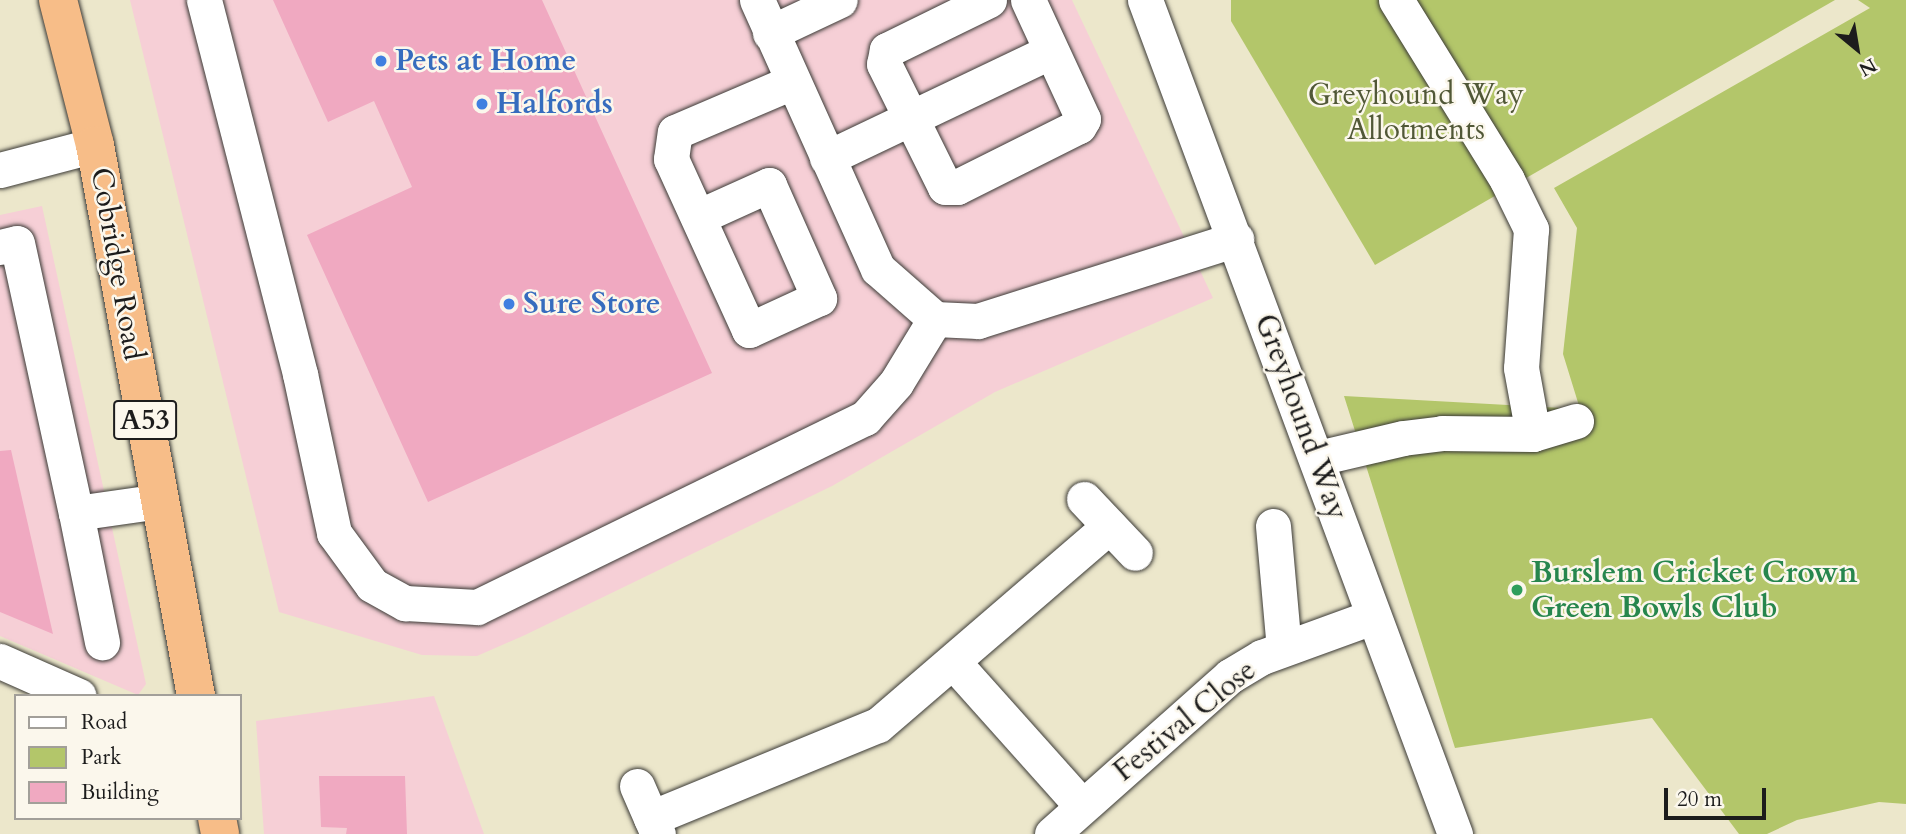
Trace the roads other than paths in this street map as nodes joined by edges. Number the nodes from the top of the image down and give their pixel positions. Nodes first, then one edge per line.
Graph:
1 (58, 0) edge
2 (204, 0) edge
3 (757, 0) edge
4 (840, 0) edge
5 (989, 0) edge
6 (1028, 0) edge
7 (1145, 0) edge
8 (1395, 0) edge
9 (770, 33) junction
10 (1051, 51) junction
11 (792, 82) junction
12 (910, 119) junction
13 (95, 145) junction
14 (827, 158) junction
15 (0, 170) edge
16 (698, 217) dead end
17 (1236, 239) junction
18 (9, 245) edge
19 (935, 319) junction
20 (1576, 421) dead end
21 (1532, 434) junction
22 (1318, 458) junction
23 (1084, 499) dead end
24 (160, 501) junction
25 (76, 513) junction
26 (1109, 526) junction
27 (1273, 526) dead end
28 (1135, 553) dead end
29 (1372, 617) junction
30 (102, 642) dead end
31 (1284, 649) junction
32 (0, 661) edge
33 (954, 663) junction
34 (74, 694) edge
35 (196, 694) edge
36 (637, 786) dead end
37 (1082, 806) junction
38 (654, 826) edge
39 (1052, 834) edge
40 (1455, 834) edge

1 - 13 highway, Cobridge Road / A53
2 - 19 street
3 - 9 street
4 - 9 street
5 - 12 street
6 - 10 street
7 - 17 street, Greyhound Way
8 - 21 street
9 - 11 street
10 - 12 street
10 - 12 street
11 - 14 street
11 - 16 street
12 - 14 street
13 - 15 street
13 - 24 highway, Cobridge Road / A53
14 - 19 street
17 - 19 street
17 - 22 street, Greyhound Way
18 - 25 street
20 - 21 street
21 - 22 street
22 - 29 street, Greyhound Way
23 - 26 street
24 - 25 street
24 - 35 highway, Cobridge Road / A53
25 - 30 street
26 - 28 street
26 - 33 street
27 - 31 street
29 - 31 street, Festival Close
29 - 40 street, Greyhound Way
31 - 37 street, Festival Close
32 - 34 street
33 - 37 street
33 - 38 street
36 - 38 street
37 - 39 street, Festival Close

